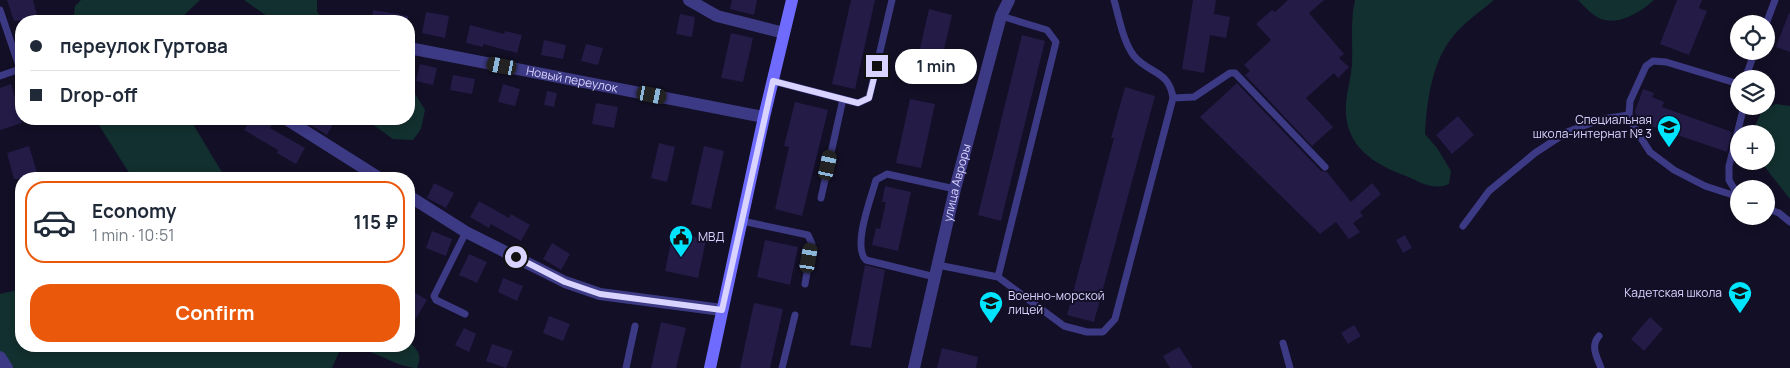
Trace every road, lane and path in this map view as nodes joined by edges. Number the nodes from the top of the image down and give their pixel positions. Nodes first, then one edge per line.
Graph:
1 (689, 0) edge
2 (792, 0) edge
3 (892, 0) edge
4 (1009, 0) edge
5 (1114, 0) edge
6 (1775, 0) edge
7 (0, 10) edge
8 (1769, 15) edge
9 (1001, 16) junction
10 (784, 33) junction
11 (415, 49) edge
12 (15, 54) edge
13 (15, 71) edge
14 (0, 76) edge
15 (773, 81) junction
16 (1730, 81) edge
17 (1173, 98) junction
18 (842, 99) junction
19 (1629, 115) junction
20 (1742, 115) edge
21 (764, 117) junction
22 (296, 125) edge
23 (1325, 167) dead end
24 (370, 172) edge
25 (1730, 182) edge
26 (955, 189) junction
27 (1730, 194) edge
28 (821, 198) dead end
29 (415, 200) edge
30 (1775, 211) edge
31 (742, 221) junction
32 (1790, 222) edge
33 (1463, 226) dead end
34 (466, 232) junction
35 (936, 271) junction
36 (998, 277) junction
37 (805, 284) dead end
38 (722, 310) junction
39 (465, 314) dead end
40 (794, 315) dead end
41 (635, 326) dead end
42 (1599, 336) dead end
43 (1283, 343) dead end
44 (0, 357) edge
45 (7, 368) edge
46 (626, 368) edge
47 (710, 368) edge
48 (782, 368) edge
49 (914, 368) edge
50 (1290, 368) edge
51 (1602, 368) edge

1 - 10 street
2 - 10 main road
3 - 18 lane
4 - 9 street, улица Авроры
5 - 17 lane
6 - 8 lane
7 - 12 lane
9 - 26 street, улица Авроры
9 - 36 lane
10 - 15 main road
11 - 21 street, Новый переулок
13 - 14 lane
15 - 18 lane
15 - 21 main road
16 - 19 lane
17 - 23 lane
17 - 36 lane
18 - 28 lane
19 - 27 lane
19 - 33 lane
20 - 25 lane
21 - 31 main road
22 - 24 street
26 - 35 street, улица Авроры
26 - 35 lane
29 - 34 street
30 - 32 lane
31 - 37 lane
31 - 38 main road
34 - 38 street
34 - 39 lane
35 - 36 lane
35 - 49 street, улица Авроры
38 - 47 main road
40 - 48 lane
41 - 46 lane
42 - 51 lane
43 - 50 lane
44 - 45 street

